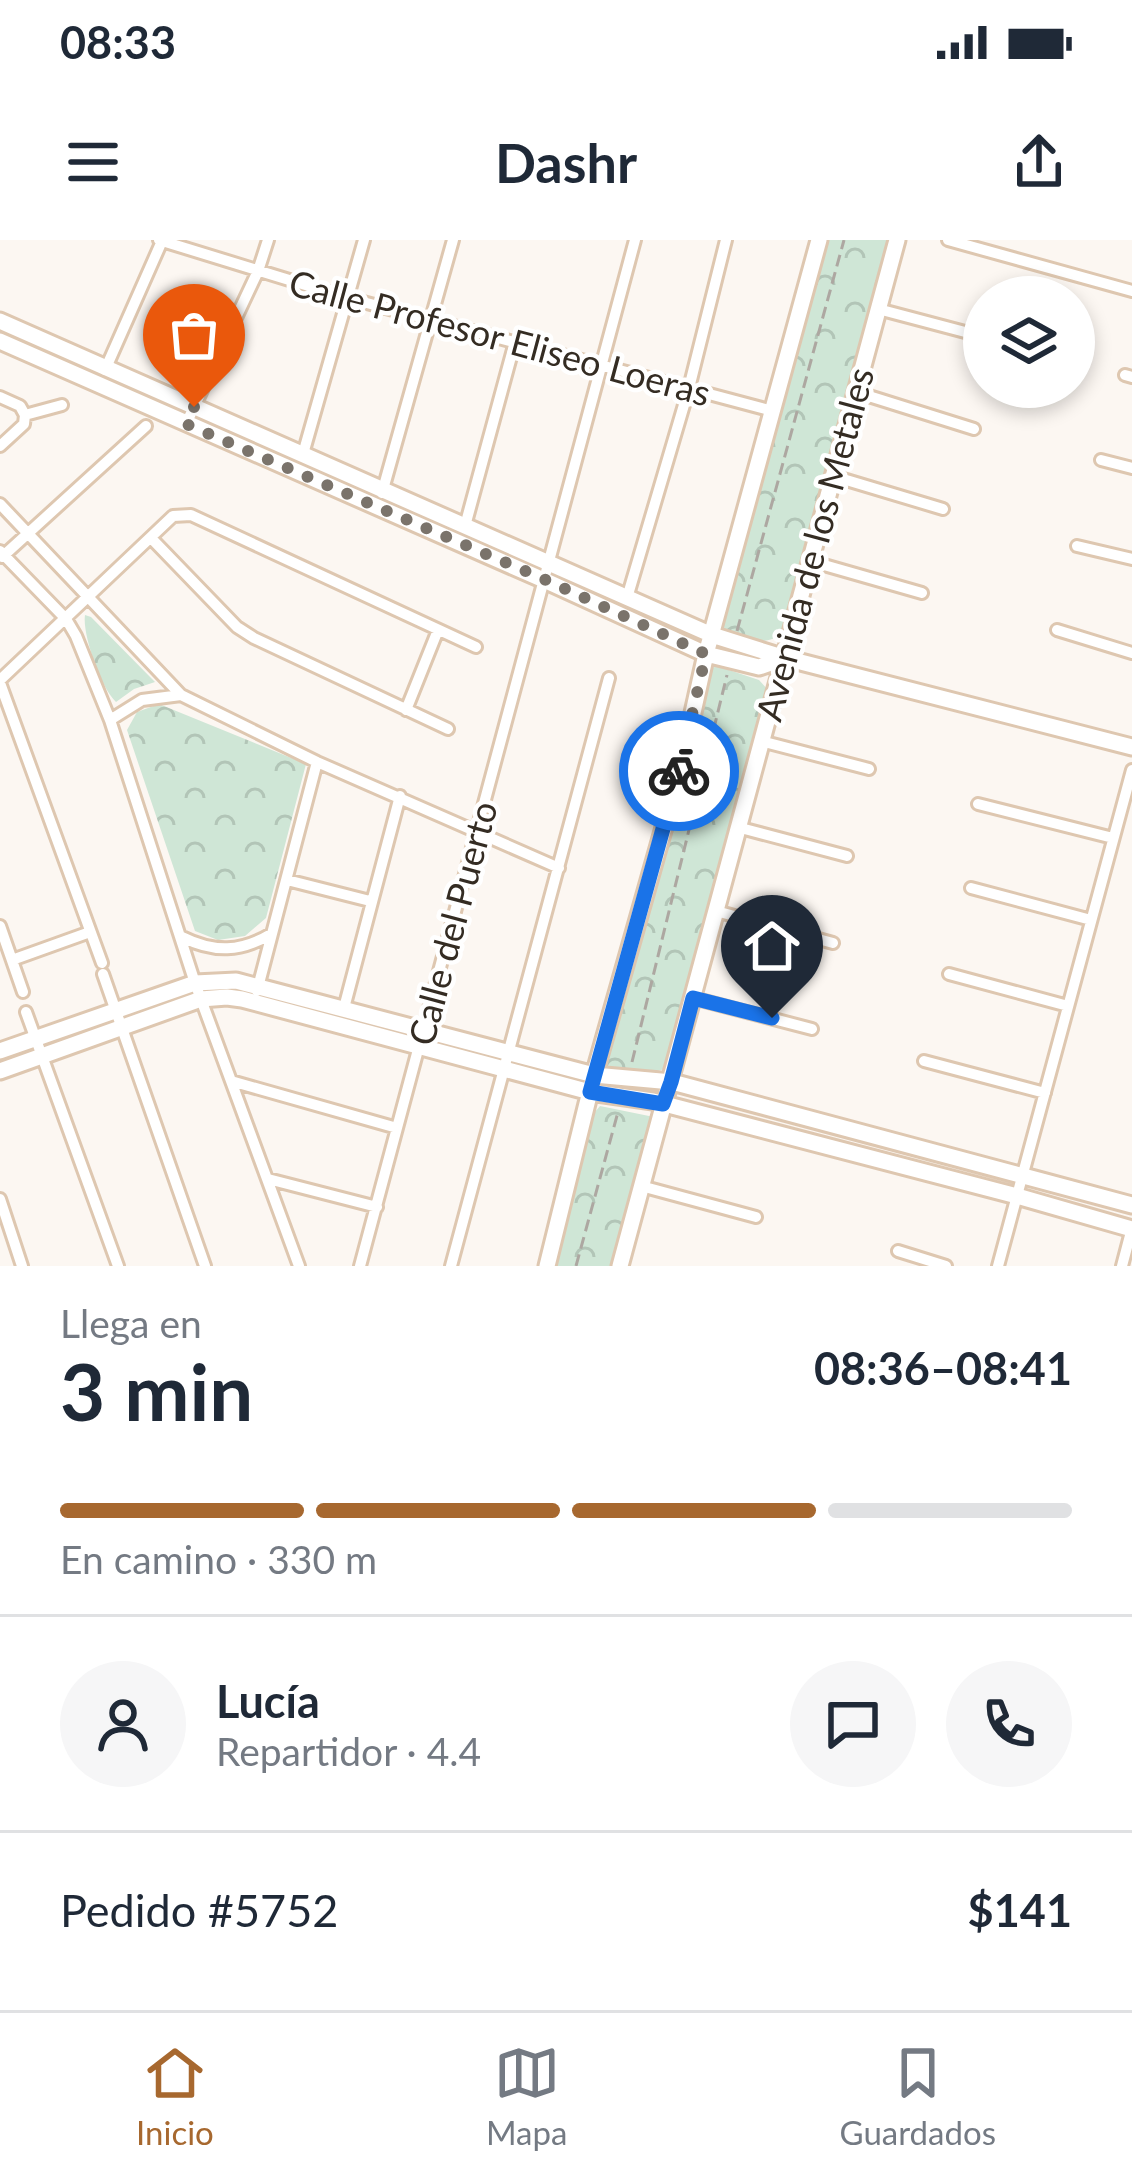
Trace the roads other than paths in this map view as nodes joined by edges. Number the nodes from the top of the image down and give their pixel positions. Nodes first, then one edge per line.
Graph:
1 (268, 240) edge
2 (364, 240) edge
3 (453, 240) edge
4 (635, 240) edge
5 (726, 240) edge
6 (819, 240) edge
7 (897, 240) edge
8 (948, 240) edge
9 (160, 241) edge
10 (258, 272) junction
11 (1132, 291) edge
12 (348, 298) junction
13 (878, 309) junction
14 (430, 320) junction
15 (0, 321) edge
16 (963, 331) edge
17 (0, 341) edge
18 (515, 343) junction
19 (603, 365) junction
20 (106, 368) junction
21 (98, 384) junction
22 (688, 388) junction
23 (856, 392) junction
24 (0, 398) edge
25 (62, 405) dead end
26 (194, 407) junction
27 (773, 411) junction
28 (25, 415) junction
29 (186, 424) junction
30 (146, 426) dead end
31 (974, 429) dead end
32 (0, 446) edge
33 (303, 454) junction
34 (1101, 460) dead end
35 (1132, 468) edge
36 (832, 476) junction
37 (380, 498) junction
38 (0, 504) edge
39 (943, 509) dead end
40 (465, 526) junction
41 (28, 534) junction
42 (151, 538) junction
43 (1077, 546) dead end
44 (2, 555) edge
45 (1132, 560) edge
46 (811, 561) junction
47 (548, 572) junction
48 (922, 593) dead end
49 (89, 597) junction
50 (627, 598) junction
51 (66, 619) junction
52 (438, 630) junction
53 (1057, 631) dead end
54 (712, 635) junction
55 (476, 647) dead end
56 (1132, 653) edge
57 (706, 654) junction
58 (785, 658) junction
59 (609, 678) dead end
60 (0, 682) edge
61 (181, 695) junction
62 (406, 710) junction
63 (110, 720) junction
64 (448, 729) dead end
65 (760, 741) junction
66 (1132, 747) edge
67 (317, 762) junction
68 (869, 770) dead end
69 (1132, 770) edge
70 (400, 796) junction
71 (978, 804) dead end
72 (737, 827) junction
73 (476, 831) junction
74 (1113, 838) junction
75 (848, 856) dead end
76 (560, 868) junction
77 (287, 880) junction
78 (971, 888) dead end
79 (370, 902) junction
80 (716, 910) junction
81 (1091, 920) junction
82 (0, 926) edge
83 (90, 932) junction
84 (271, 934) junction
85 (182, 938) junction
86 (833, 943) dead end
87 (12, 960) junction
88 (949, 974) dead end
89 (198, 991) junction
90 (23, 992) dead end
91 (256, 993) junction
92 (693, 998) junction
93 (1068, 1006) junction
94 (344, 1008) junction
95 (26, 1012) dead end
96 (119, 1018) junction
97 (812, 1029) dead end
98 (422, 1038) junction
99 (39, 1048) junction
100 (0, 1051) edge
101 (506, 1061) junction
102 (924, 1061) dead end
103 (0, 1071) edge
104 (231, 1081) junction
105 (671, 1082) junction
106 (592, 1084) junction
107 (1045, 1093) junction
108 (663, 1104) junction
109 (397, 1128) junction
110 (848, 1129) junction
111 (841, 1151) junction
112 (1022, 1174) junction
113 (268, 1179) junction
114 (640, 1186) junction
115 (1017, 1196) junction
116 (0, 1199) edge
117 (1132, 1205) edge
118 (377, 1207) junction
119 (756, 1216) dead end
120 (1132, 1229) edge
121 (898, 1251) dead end
122 (22, 1266) edge
123 (118, 1266) edge
124 (206, 1266) edge
125 (299, 1266) edge
126 (360, 1266) edge
127 (451, 1266) edge
128 (547, 1266) edge
129 (620, 1266) edge
130 (946, 1266) edge
131 (998, 1266) edge
132 (1122, 1266) edge

1 - 10 street
2 - 12 street
3 - 14 street
4 - 19 street, Calle del Puerto
5 - 22 street
6 - 27 street
7 - 13 street, Avenida de los Metales
8 - 11 street
9 - 10 street, Calle Profesor Eliseo Loeras
9 - 20 street
10 - 12 street, Calle Profesor Eliseo Loeras
10 - 26 street
12 - 14 street, Calle Profesor Eliseo Loeras
12 - 33 street
13 - 16 street
13 - 23 street, Avenida de los Metales
14 - 18 street, Calle Profesor Eliseo Loeras
14 - 37 street
15 - 20 street
17 - 21 street
18 - 19 street, Calle Profesor Eliseo Loeras
18 - 40 street
19 - 22 street, Calle Profesor Eliseo Loeras
19 - 47 street, Calle del Puerto
20 - 21 street
20 - 26 street
21 - 29 street
22 - 27 street, Calle Profesor Eliseo Loeras
22 - 50 street
23 - 31 street
23 - 36 street, Avenida de los Metales
24 - 28 street
25 - 28 street
26 - 29 street
26 - 33 street
27 - 54 street
28 - 32 street
29 - 37 street
30 - 41 street
33 - 37 street
34 - 35 street
36 - 39 street
36 - 46 street, Avenida de los Metales
37 - 40 street
37 - 47 street
38 - 41 street
40 - 47 street
41 - 44 street
41 - 49 street
42 - 49 street
42 - 52 street
42 - 62 street
43 - 45 street
44 - 51 street
46 - 48 street
46 - 58 street, Avenida de los Metales
47 - 50 street
47 - 57 street
47 - 73 street, Calle del Puerto
49 - 51 street
49 - 61 street
50 - 54 street
51 - 60 street
51 - 63 street
52 - 55 street
52 - 62 street
53 - 56 street
54 - 57 street
54 - 58 street
57 - 58 street
57 - 106 street
58 - 65 street, Avenida de los Metales
58 - 66 street
59 - 76 street
60 - 83 street
61 - 63 street
61 - 67 street
62 - 64 street
63 - 85 street
65 - 68 street
65 - 72 street, Avenida de los Metales
67 - 70 street
67 - 77 street
69 - 74 street
70 - 73 street
70 - 79 street
71 - 74 street
72 - 75 street
72 - 80 street, Avenida de los Metales
73 - 76 street
73 - 98 street, Calle del Puerto
74 - 81 street
76 - 101 street
77 - 79 street
77 - 84 street
78 - 81 street
79 - 94 street
80 - 86 street
80 - 92 street, Avenida de los Metales
81 - 93 street
82 - 87 street
83 - 87 street
83 - 96 street
84 - 85 street
84 - 91 street
85 - 89 street
87 - 90 street
88 - 93 street
89 - 91 street
89 - 96 street
89 - 104 street
91 - 94 street
91 - 98 street
92 - 97 street
92 - 105 street, Avenida de los Metales
93 - 107 street
94 - 98 street
95 - 99 street
96 - 99 street
96 - 124 street
98 - 101 street
98 - 109 street, Calle del Puerto
99 - 100 street
99 - 103 street
99 - 123 street
101 - 106 street
101 - 127 street
102 - 107 street
104 - 109 street
104 - 113 street
105 - 106 street
105 - 108 street, Avenida de los Metales
105 - 110 street
106 - 108 street
106 - 128 street
107 - 112 street
108 - 111 street
108 - 114 street, Avenida de los Metales
109 - 118 street, Calle del Puerto
110 - 111 street
110 - 112 street
111 - 115 street
112 - 115 street
112 - 117 street
113 - 118 street
113 - 125 street
114 - 119 street
114 - 129 street, Avenida de los Metales
115 - 120 street
115 - 131 street
116 - 122 street
118 - 126 street, Calle del Puerto
120 - 132 street
121 - 130 street

